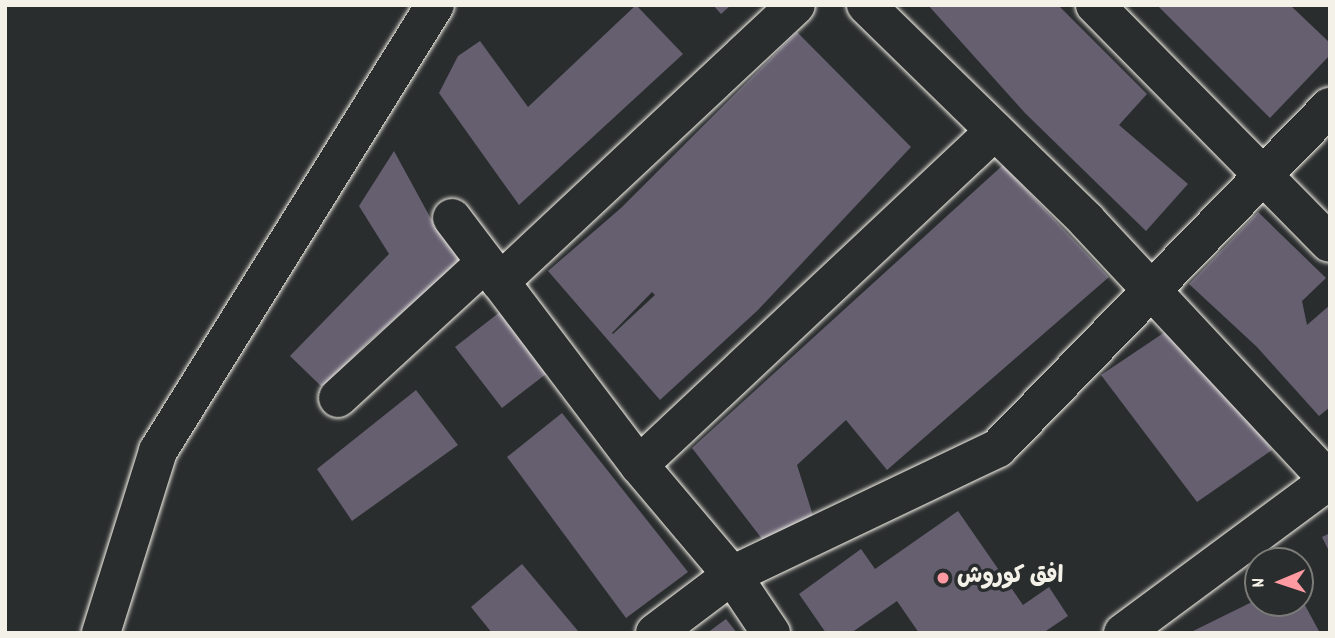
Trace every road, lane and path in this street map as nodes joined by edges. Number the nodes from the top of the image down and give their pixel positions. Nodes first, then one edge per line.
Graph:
1 (435, 5) edge
2 (796, 5) edge
3 (866, 5) edge
4 (1095, 5) edge
5 (1330, 107) edge
6 (995, 131) junction
7 (1268, 176) junction
8 (452, 218) dead end
9 (1330, 243) edge
10 (493, 272) junction
11 (1150, 289) junction
12 (338, 398) dead end
13 (639, 465) junction
14 (1329, 480) edge
15 (732, 575) junction
16 (101, 633) edge
17 (655, 633) edge
18 (771, 633) edge
19 (1124, 633) edge

1 - 16 street
2 - 10 street
3 - 6 street
4 - 7 street
5 - 7 street
6 - 11 street
6 - 13 street
7 - 9 street
7 - 11 street
8 - 10 street
10 - 12 street
10 - 13 street
11 - 14 street
11 - 15 street
13 - 15 street
14 - 19 street
15 - 17 street
15 - 18 street

